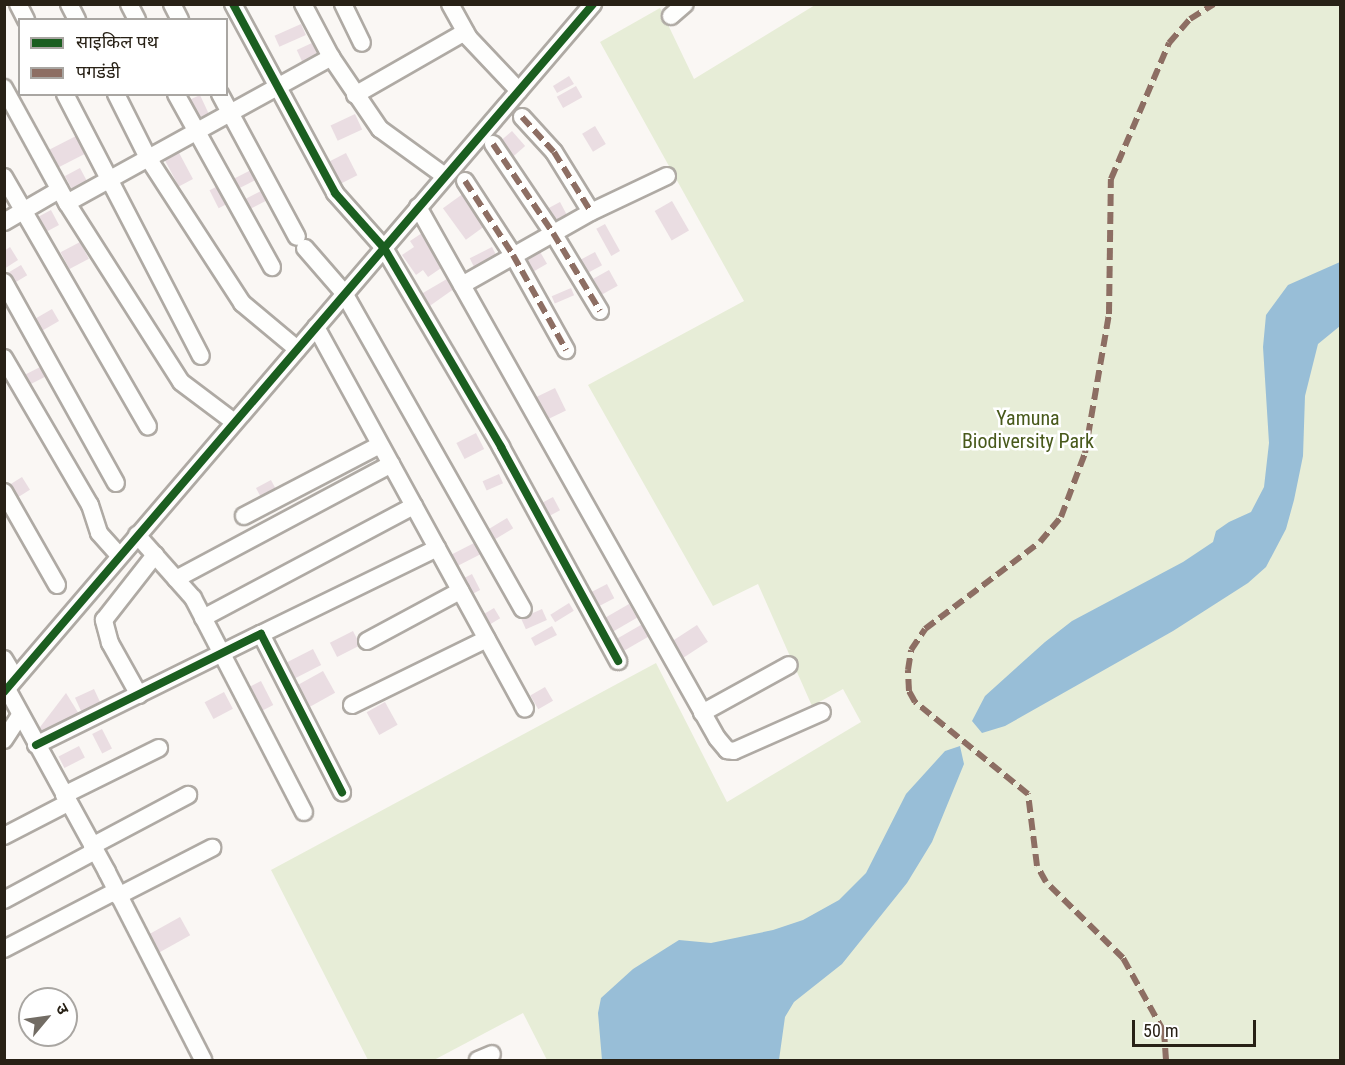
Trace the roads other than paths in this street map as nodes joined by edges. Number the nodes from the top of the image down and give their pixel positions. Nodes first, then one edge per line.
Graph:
1 (18, 4) edge
2 (69, 4) edge
3 (129, 4) edge
4 (172, 4) edge
5 (233, 4) edge
6 (303, 4) edge
7 (343, 4) edge
8 (450, 4) edge
9 (593, 4) edge
10 (685, 4) edge
11 (671, 16) dead end
12 (25, 18) edge
13 (76, 18) edge
14 (136, 18) edge
15 (179, 18) edge
16 (469, 38) junction
17 (362, 43) dead end
18 (331, 57) junction
19 (277, 86) junction
20 (4, 88) edge
21 (519, 91) junction
22 (355, 95) junction
23 (66, 96) edge
24 (117, 96) edge
25 (177, 96) edge
26 (221, 96) edge
27 (230, 112) junction
28 (522, 117) dead end
29 (195, 131) junction
30 (493, 144) dead end
31 (148, 158) junction
32 (445, 176) junction
33 (667, 176) dead end
34 (4, 177) edge
35 (109, 180) junction
36 (465, 181) dead end
37 (63, 197) junction
38 (418, 207) junction
39 (24, 210) junction
40 (591, 212) junction
41 (4, 222) edge
42 (553, 233) junction
43 (384, 248) junction
44 (513, 255) junction
45 (272, 267) dead end
46 (4, 282) edge
47 (462, 285) junction
48 (344, 293) junction
49 (600, 311) dead end
50 (316, 327) junction
51 (297, 349) junction
52 (566, 350) dead end
53 (201, 356) dead end
54 (4, 358) edge
55 (234, 422) junction
56 (148, 426) dead end
57 (380, 445) junction
58 (391, 464) junction
59 (116, 483) dead end
60 (4, 492) edge
61 (414, 506) junction
62 (244, 516) dead end
63 (137, 534) junction
64 (437, 548) junction
65 (119, 555) junction
66 (155, 555) junction
67 (176, 579) junction
68 (57, 585) dead end
69 (460, 591) junction
70 (523, 609) dead end
71 (203, 618) junction
72 (261, 634) junction
73 (487, 639) junction
74 (366, 641) dead end
75 (224, 653) junction
76 (4, 658) edge
77 (618, 661) dead end
78 (789, 665) dead end
79 (9, 686) edge
80 (139, 694) junction
81 (352, 705) dead end
82 (525, 709) dead end
83 (702, 712) junction
84 (822, 712) dead end
85 (20, 715) junction
86 (4, 740) edge
87 (36, 745) junction
88 (159, 748) dead end
89 (342, 792) dead end
90 (188, 795) dead end
91 (66, 799) junction
92 (304, 812) dead end
93 (4, 836) edge
94 (94, 848) junction
95 (212, 848) dead end
96 (117, 893) junction
97 (4, 900) edge
98 (4, 949) edge
99 (203, 1060) edge

1 - 12 street
2 - 13 street
3 - 14 street
4 - 15 street
5 - 19 street
6 - 18 street
7 - 17 street
8 - 16 street
9 - 21 street
10 - 11 street
16 - 21 street
16 - 22 street
18 - 19 street
18 - 22 street
19 - 27 street
19 - 43 street
20 - 37 street
21 - 32 street
22 - 32 street
23 - 35 street
24 - 31 street
25 - 29 street
26 - 27 street
27 - 29 street
27 - 48 street
28 - 40 street
29 - 31 street
29 - 45 street
30 - 42 street
31 - 35 street
31 - 51 street
32 - 38 street
33 - 40 street
34 - 39 street
35 - 37 street
35 - 53 street
36 - 44 street
37 - 39 street
37 - 55 street
38 - 43 street
38 - 47 street
39 - 41 street
39 - 56 street
40 - 42 street
42 - 44 street
42 - 49 street
43 - 48 street
43 - 77 street
44 - 47 street
44 - 52 street
46 - 59 street
47 - 83 street
48 - 50 street
48 - 70 street
50 - 51 street
50 - 57 street
51 - 55 street
54 - 65 street
55 - 63 street
57 - 58 street
57 - 62 street
58 - 61 street
58 - 67 street
60 - 68 street
61 - 64 street
61 - 71 street
63 - 65 street
63 - 66 street
64 - 69 street
64 - 72 street
65 - 79 street
66 - 67 street
66 - 80 street
67 - 71 street
69 - 73 street
69 - 74 street
71 - 75 street
72 - 75 street
72 - 89 street
73 - 81 street
73 - 82 street
75 - 80 street
75 - 92 street
76 - 79 street
78 - 83 street
79 - 85 street
80 - 87 street
83 - 84 street
85 - 86 street
85 - 87 street
87 - 91 street
88 - 91 street
90 - 94 street
91 - 93 street
91 - 94 street
94 - 96 street
94 - 97 street
95 - 96 street
96 - 98 street
96 - 99 street

